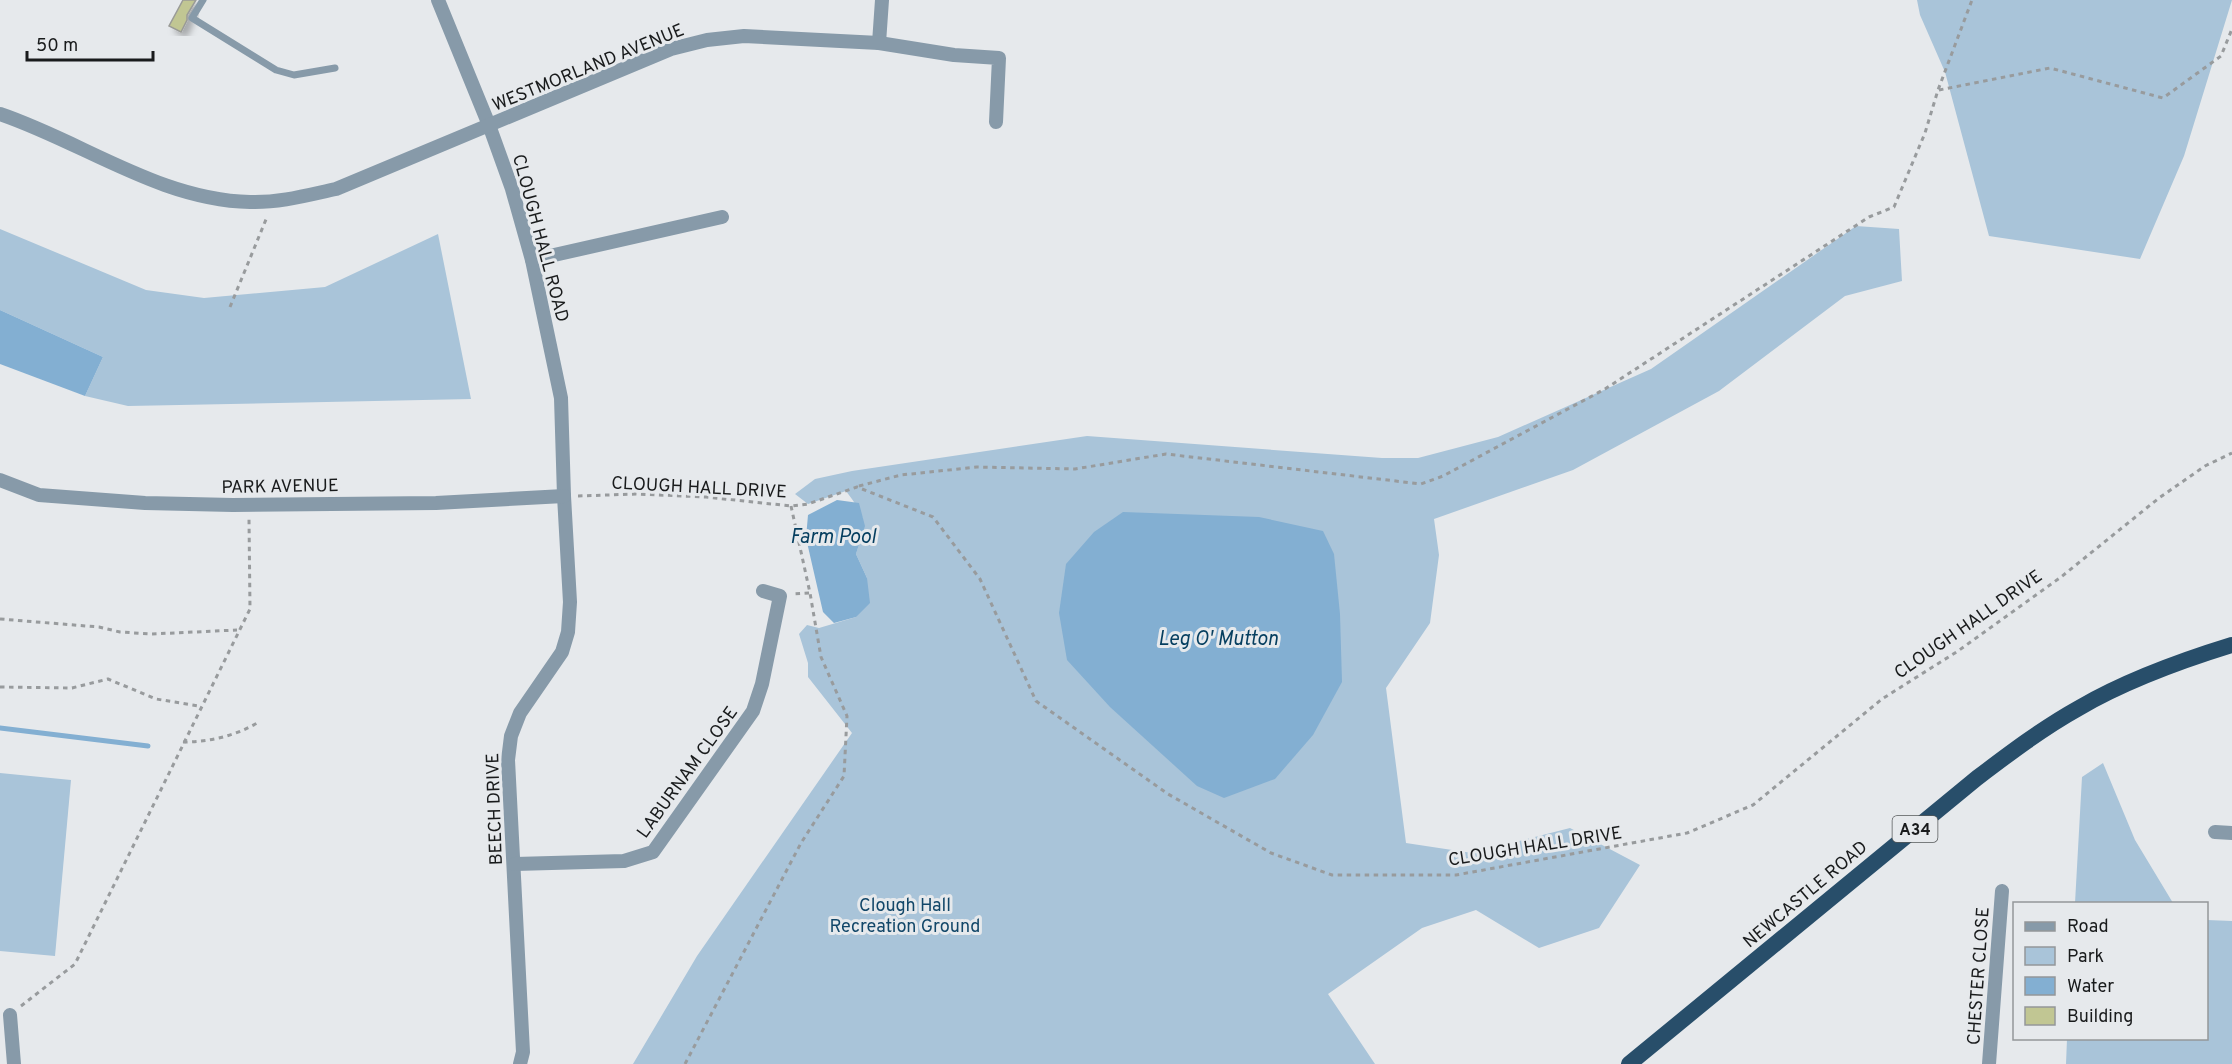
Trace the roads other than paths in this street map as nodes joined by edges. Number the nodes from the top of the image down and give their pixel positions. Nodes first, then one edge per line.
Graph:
1 (203, 0) edge
2 (438, 0) edge
3 (882, 0) edge
4 (879, 43) junction
5 (335, 68) dead end
6 (0, 114) edge
7 (996, 122) dead end
8 (489, 125) junction
9 (722, 217) dead end
10 (532, 260) junction
11 (0, 480) edge
12 (564, 496) junction
13 (763, 591) dead end
14 (2232, 645) edge
15 (2215, 832) dead end
16 (2232, 833) edge
17 (515, 864) junction
18 (2002, 891) dead end
19 (10, 1015) road end
20 (14, 1064) edge
21 (520, 1064) edge
22 (1629, 1064) edge
23 (1989, 1064) edge

1 - 5 lane
2 - 8 street, CLOUGH HALL ROAD
3 - 4 street
4 - 7 street, WESTMORLAND AVENUE
4 - 8 street, WESTMORLAND AVENUE
6 - 8 street, WESTMORLAND AVENUE
8 - 10 street, CLOUGH HALL ROAD
9 - 10 street
10 - 12 street, CLOUGH HALL ROAD
11 - 12 street, PARK AVENUE
12 - 17 street, BEECH DRIVE
13 - 17 street, LABURNAM CLOSE
14 - 22 highway, NEWCASTLE ROAD / A34
15 - 16 street
17 - 21 street, BEECH DRIVE
18 - 23 street, CHESTER CLOSE
19 - 20 street

